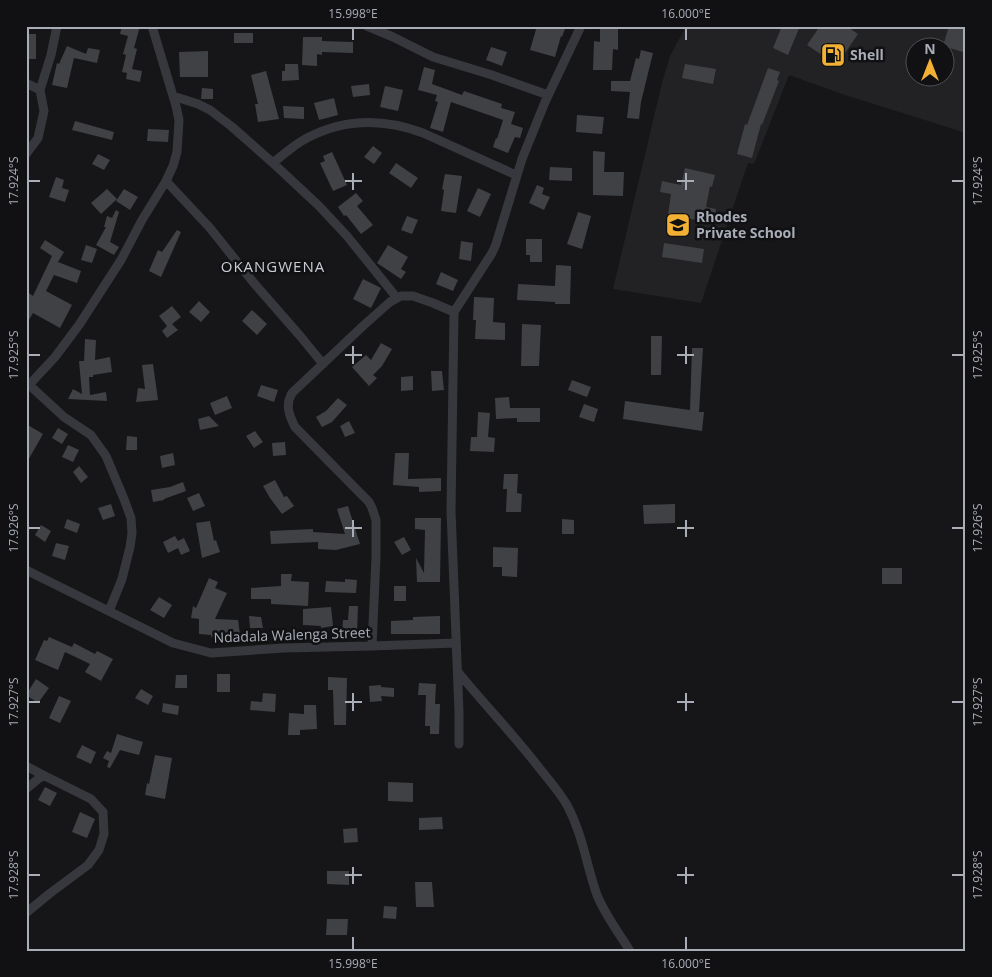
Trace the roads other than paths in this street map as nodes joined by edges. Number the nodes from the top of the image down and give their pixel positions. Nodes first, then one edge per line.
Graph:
1 (57, 26) edge
2 (152, 26) edge
3 (367, 26) edge
4 (581, 26) edge
5 (26, 84) edge
6 (40, 90) junction
7 (548, 95) junction
8 (173, 96) junction
9 (26, 154) edge
10 (273, 162) junction
11 (516, 175) junction
12 (166, 181) junction
13 (397, 298) junction
14 (454, 312) junction
15 (323, 364) junction
16 (28, 383) edge
17 (26, 570) edge
18 (109, 611) junction
19 (456, 643) junction
20 (372, 646) junction
21 (458, 672) junction
22 (459, 744) dead end
23 (26, 766) edge
24 (43, 775) junction
25 (26, 789) edge
26 (26, 913) edge
27 (630, 951) edge

1 - 6 street
2 - 8 street
3 - 7 street
4 - 7 street
5 - 6 street
6 - 9 street
7 - 11 street
8 - 10 street
8 - 12 street
10 - 11 street
10 - 13 street
11 - 14 street
12 - 15 street
12 - 16 street
13 - 14 street
13 - 15 street
14 - 19 street
15 - 20 street
16 - 18 street
17 - 18 street, Ndadala Walenga Street
18 - 20 street, Ndadala Walenga Street
19 - 20 street, Ndadala Walenga Street
19 - 21 street
21 - 22 street
21 - 27 street
23 - 24 street
24 - 25 street
24 - 26 street

